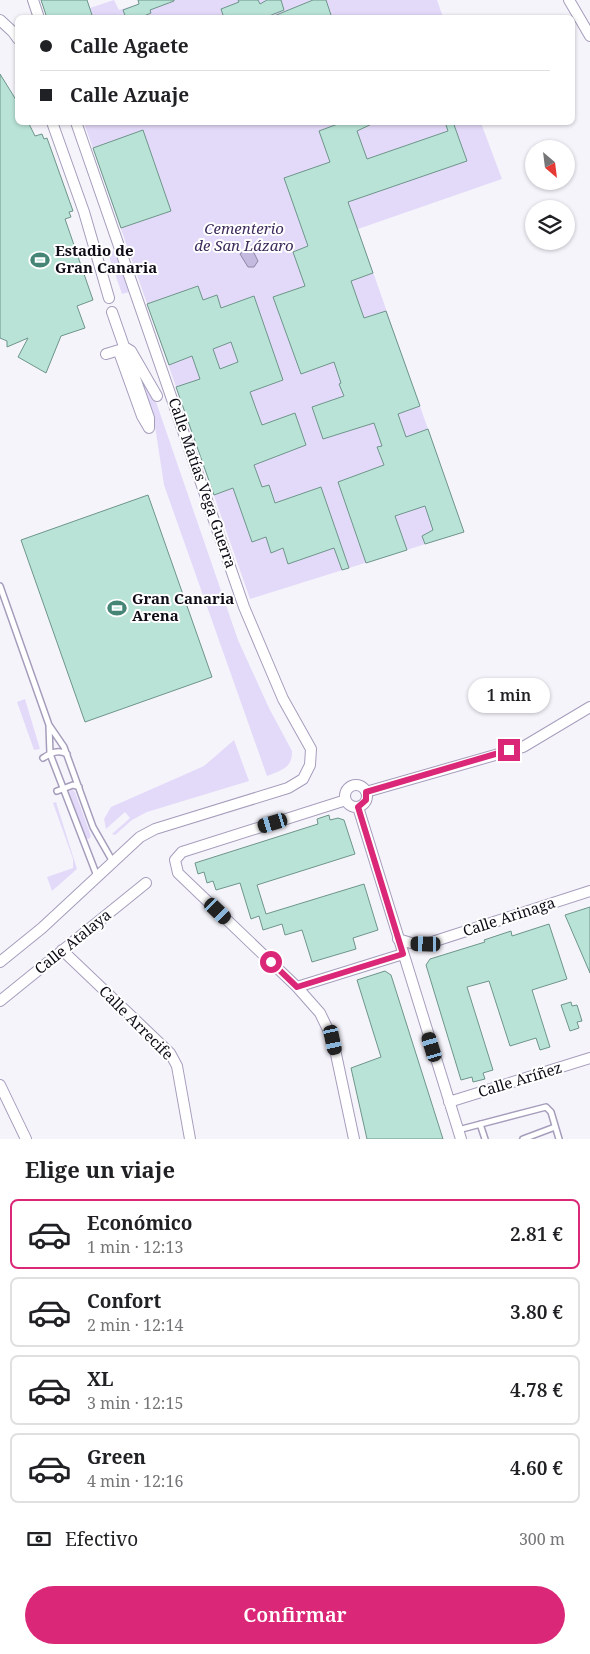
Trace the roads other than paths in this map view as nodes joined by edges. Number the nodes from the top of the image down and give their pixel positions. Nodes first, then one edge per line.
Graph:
1 (33, 0) edge
2 (569, 0) edge
3 (38, 15) edge
4 (0, 20) edge
5 (15, 35) edge
6 (590, 36) edge
7 (53, 125) edge
8 (77, 125) edge
9 (109, 298) dead end
10 (112, 312) dead end
11 (122, 350) junction
12 (106, 354) dead end
13 (156, 396) dead end
14 (0, 586) edge
15 (590, 707) edge
16 (49, 725) junction
17 (50, 754) junction
18 (67, 754) junction
19 (43, 758) dead end
20 (79, 787) junction
21 (63, 788) junction
22 (57, 791) dead end
23 (366, 792) junction
24 (346, 800) junction
25 (358, 807) junction
26 (113, 862) junction
27 (97, 876) junction
28 (146, 883) dead end
29 (590, 891) edge
30 (398, 939) junction
31 (62, 950) junction
32 (403, 954) junction
33 (0, 962) edge
34 (297, 987) junction
35 (0, 1001) edge
36 (590, 1058) edge
37 (0, 1085) edge
38 (449, 1102) junction
39 (480, 1124) junction
40 (555, 1127) junction
41 (460, 1135) edge
42 (26, 1139) edge
43 (190, 1139) edge
44 (354, 1139) edge
45 (485, 1139) edge
46 (523, 1139) edge
47 (559, 1139) edge

1 - 3 street
2 - 6 street
4 - 5 street
7 - 9 street
8 - 26 street, Calle Matías Vega Guerra
10 - 11 street
11 - 11 street
11 - 12 street
11 - 13 street
14 - 16 lane
15 - 23 street
16 - 17 lane
16 - 18 lane
17 - 18 lane
17 - 19 lane
17 - 21 lane
18 - 20 lane
20 - 21 lane
20 - 26 lane
21 - 22 lane
21 - 27 lane
23 - 24 street
23 - 25 street
24 - 25 street
24 - 34 street
25 - 30 street
26 - 27 street, Calle Matías Vega Guerra
27 - 33 street, Calle Matías Vega Guerra
28 - 31 street, Calle Atalaya
29 - 30 street, Calle Arinaga
30 - 32 street
31 - 35 street, Calle Atalaya
31 - 43 street, Calle Arrecife
32 - 34 street
32 - 38 street
34 - 44 street
36 - 38 street, Calle Aríñez
37 - 42 street
38 - 41 street
39 - 40 lane
39 - 41 lane
39 - 45 lane
40 - 46 lane
40 - 47 lane

